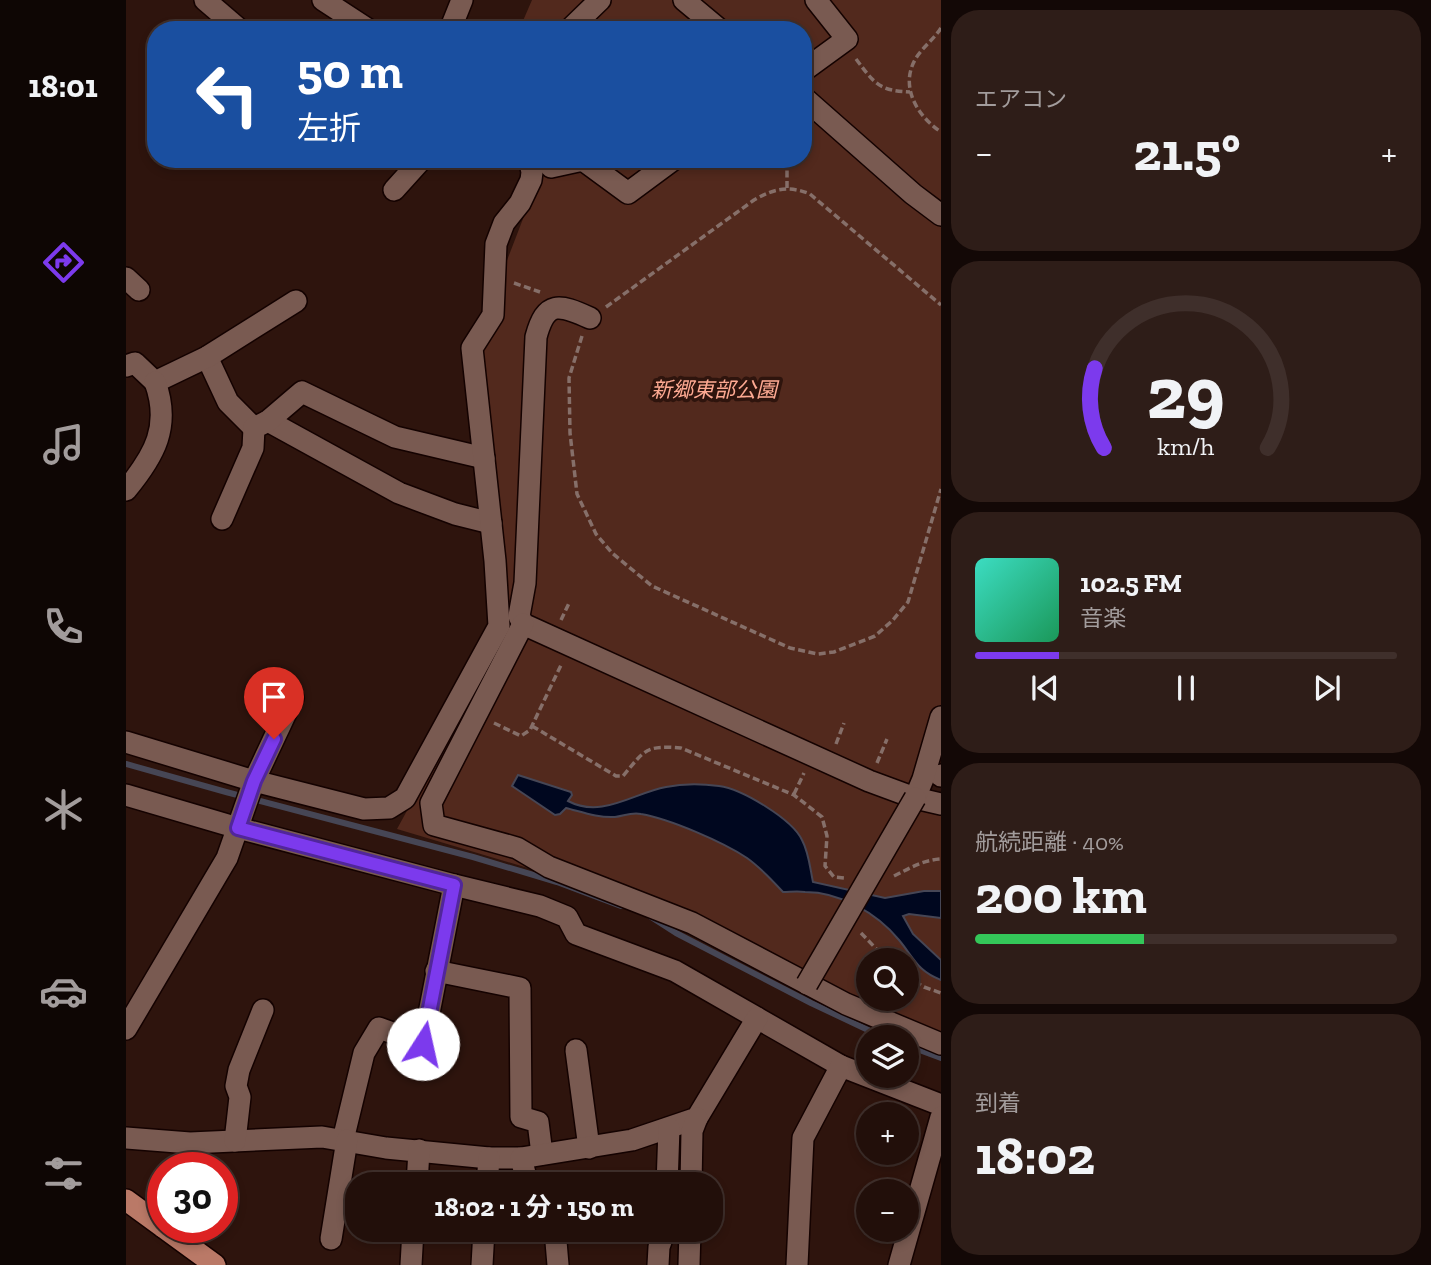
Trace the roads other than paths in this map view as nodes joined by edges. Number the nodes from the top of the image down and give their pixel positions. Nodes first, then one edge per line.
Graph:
1 (205, 0) edge
2 (323, 0) edge
3 (462, 0) edge
4 (600, 0) edge
5 (684, 0) edge
6 (816, 0) edge
7 (230, 21) edge
8 (350, 21) edge
9 (454, 21) edge
10 (578, 21) edge
11 (709, 21) edge
12 (812, 65) edge
13 (812, 105) edge
14 (414, 168) edge
15 (531, 168) edge
16 (594, 168) edge
17 (662, 168) edge
18 (394, 190) dead end
19 (941, 215) edge
20 (296, 301) dead end
21 (590, 318) road end
22 (206, 356) junction
23 (126, 366) edge
24 (155, 382) junction
25 (261, 425) junction
26 (484, 458) junction
27 (126, 490) edge
28 (222, 519) dead end
29 (491, 523) junction
30 (514, 619) junction
31 (293, 698) dead end
32 (941, 717) edge
33 (126, 742) edge
34 (252, 784) junction
35 (126, 795) edge
36 (915, 798) junction
37 (941, 804) edge
38 (240, 825) junction
39 (454, 885) junction
40 (436, 971) junction
41 (807, 984) junction
42 (262, 1010) dead end
43 (757, 1018) junction
44 (126, 1028) edge
45 (941, 1044) edge
46 (576, 1051) dead end
47 (841, 1066) junction
48 (941, 1105) edge
49 (941, 1117) edge
50 (696, 1118) junction
51 (669, 1128) junction
52 (126, 1138) edge
53 (345, 1140) junction
54 (236, 1141) junction
55 (589, 1148) junction
56 (419, 1150) junction
57 (531, 1156) junction
58 (489, 1158) junction
59 (417, 1172) edge
60 (488, 1172) edge
61 (529, 1172) edge
62 (667, 1172) edge
63 (691, 1172) edge
64 (126, 1200) edge
65 (147, 1215) edge
66 (331, 1239) dead end
67 (413, 1242) edge
68 (483, 1242) edge
69 (556, 1242) edge
70 (660, 1242) edge
71 (690, 1242) edge
72 (185, 1243) edge
73 (215, 1265) edge
74 (411, 1265) edge
75 (482, 1265) edge
76 (558, 1265) edge
77 (658, 1265) edge
78 (689, 1265) edge
79 (797, 1265) edge
80 (899, 1265) edge

1 - 7 street
2 - 8 street
3 - 9 street
4 - 10 street
5 - 11 street
6 - 12 street
13 - 19 street
14 - 18 street
15 - 26 street
16 - 17 street
20 - 22 street
21 - 30 street
22 - 24 street
22 - 25 street
23 - 24 street
24 - 27 street
25 - 26 street
25 - 28 street
25 - 29 street
26 - 29 street
29 - 30 street
30 - 34 street
30 - 36 street
30 - 41 street
31 - 34 street
32 - 36 street
33 - 34 street
34 - 38 street
35 - 38 street
36 - 37 street
36 - 41 street, bridge
38 - 39 street
38 - 44 street
39 - 40 street
39 - 43 street
40 - 53 street
40 - 57 street
41 - 45 street
42 - 54 street
43 - 47 street
43 - 50 street
46 - 55 street
47 - 48 street
47 - 79 street
49 - 80 street
50 - 51 street
50 - 63 street
51 - 55 street
51 - 62 street
52 - 54 street
53 - 54 street
53 - 56 street
53 - 66 street
55 - 57 street
56 - 58 street
56 - 59 street
57 - 58 street
57 - 61 street
58 - 60 street
64 - 65 main road
67 - 74 street
68 - 75 street
69 - 76 street
70 - 77 street
71 - 78 street
72 - 73 main road

